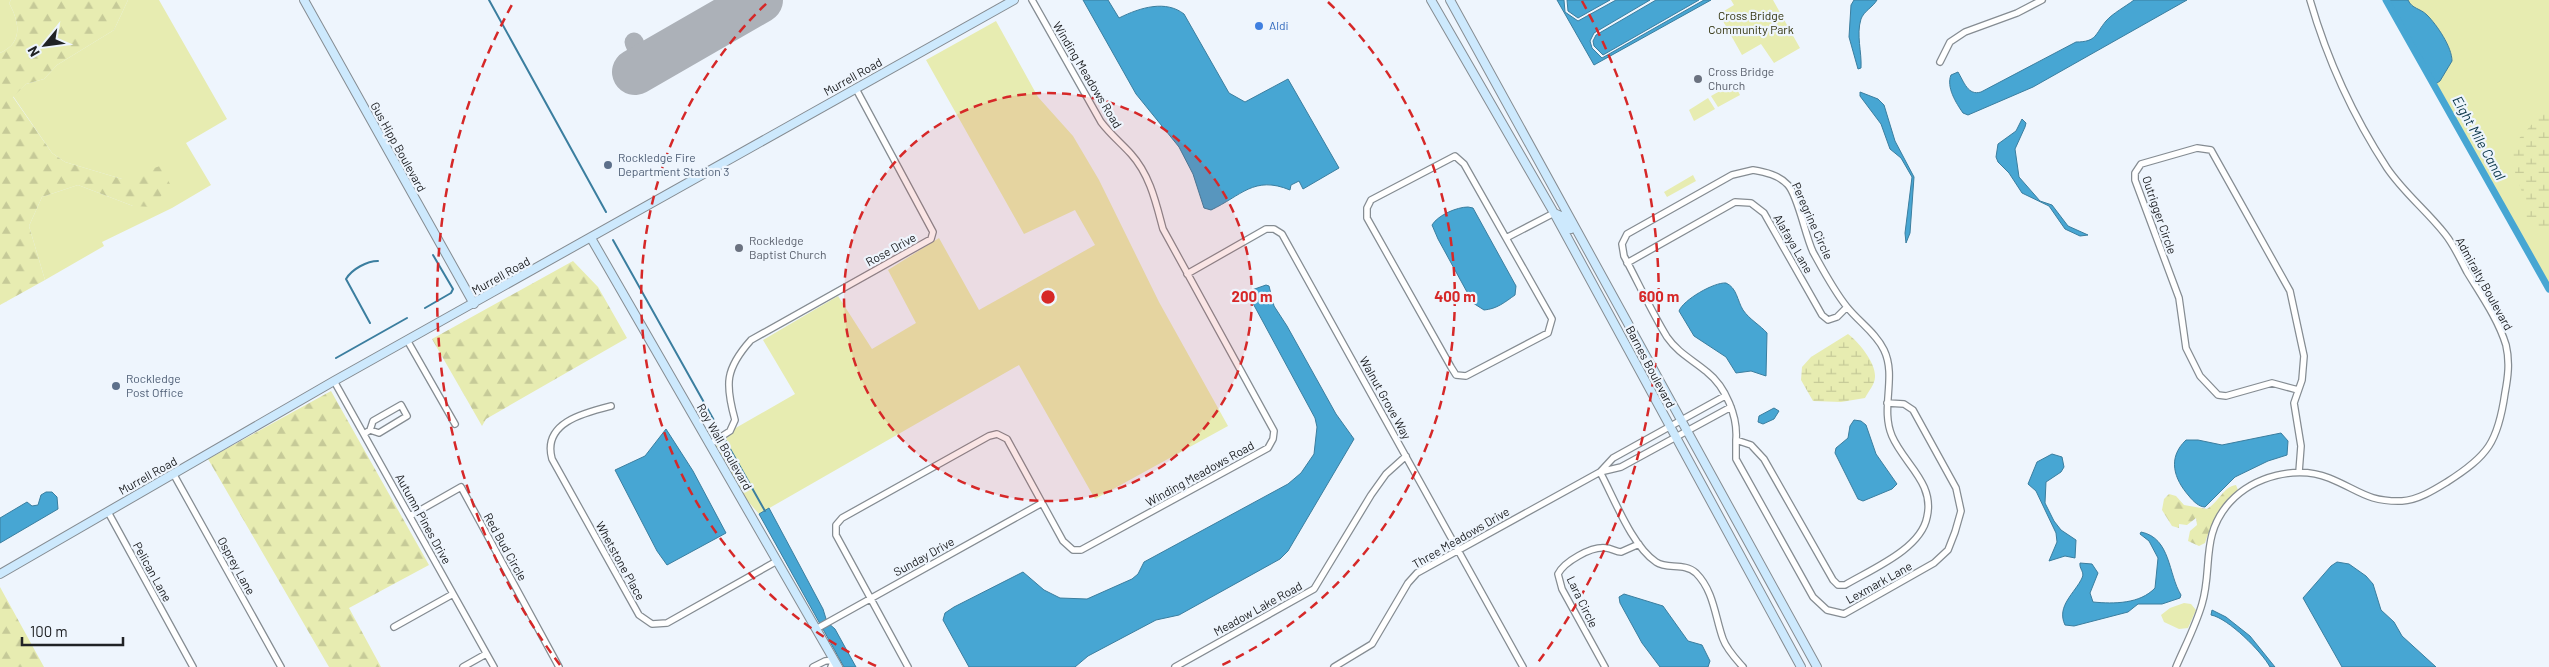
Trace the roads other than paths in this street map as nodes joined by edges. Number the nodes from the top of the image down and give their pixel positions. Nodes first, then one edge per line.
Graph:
1 (304, 0) edge
2 (1014, 0) edge
3 (1032, 0) edge
4 (1431, 0) edge
5 (1444, 0) edge
6 (1450, 0) edge
7 (2042, 0) edge
8 (2310, 0) edge
9 (1475, 44) junction
10 (1940, 62) dead end
11 (856, 89) junction
12 (1554, 213) junction
13 (1563, 217) junction
14 (1576, 227) junction
15 (591, 238) junction
16 (1506, 238) junction
17 (1627, 263) junction
18 (1187, 274) junction
19 (1616, 300) junction
20 (474, 304) junction
21 (1847, 307) junction
22 (407, 340) junction
23 (334, 381) junction
24 (2298, 390) junction
25 (1725, 396) junction
26 (1887, 404) junction
27 (611, 406) dead end
28 (1731, 408) junction
29 (1681, 421) junction
30 (455, 424) dead end
31 (1670, 428) junction
32 (370, 430) junction
33 (1687, 431) junction
34 (364, 434) junction
35 (1674, 437) junction
36 (1736, 440) junction
37 (710, 444) junction
38 (1406, 456) junction
39 (1600, 472) junction
40 (2299, 472) junction
41 (174, 475) junction
42 (1042, 503) junction
43 (108, 512) junction
44 (410, 516) junction
45 (1639, 544) junction
46 (1458, 550) junction
47 (777, 561) junction
48 (0, 574) edge
49 (453, 594) junction
50 (871, 598) junction
51 (394, 627) dead end
52 (816, 629) junction
53 (486, 654) junction
54 (834, 665) edge
55 (193, 667) edge
56 (281, 667) edge
57 (463, 667) edge
58 (494, 667) edge
59 (559, 667) edge
60 (813, 667) edge
61 (908, 667) edge
62 (1174, 667) edge
63 (1334, 667) edge
64 (1523, 667) edge
65 (1604, 667) edge
66 (1743, 667) edge
67 (1801, 667) edge
68 (1817, 667) edge
69 (2176, 667) edge

1 - 20 street, Gus Hipp Boulevard
2 - 11 street, Murrell Road
3 - 18 street, Winding Meadows Road
4 - 12 street, Barnes Boulevard
5 - 9 street
6 - 9 street, Barnes Boulevard
7 - 10 street
8 - 40 street, Admiralty Boulevard
9 - 14 street, Barnes Boulevard
11 - 15 street, Murrell Road
11 - 37 street, Rose Drive
12 - 13 street
12 - 16 street
12 - 31 street, Barnes Boulevard
13 - 14 street
13 - 19 street
14 - 19 street, Barnes Boulevard
15 - 20 street, Murrell Road
15 - 37 street, Roy Wall Boulevard
16 - 16 street
17 - 21 street, Alafaya Lane
17 - 21 street, Peregrine Circle
17 - 25 street, Peregrine Circle
18 - 38 street, Walnut Grove Way
18 - 42 street, Winding Meadows Road
19 - 29 street, Barnes Boulevard
20 - 22 street, Murrell Road
21 - 26 street, Peregrine Circle
22 - 23 street, Murrell Road
22 - 30 street
23 - 34 street, Autumn Pines Drive
23 - 41 street, Murrell Road
24 - 24 street, Outrigger Circle
24 - 40 street, Outrigger Circle
25 - 28 street, Peregrine Circle
25 - 29 street
26 - 36 street, Peregrine Circle
26 - 36 street, Lexmark Lane
27 - 47 street, Whetstone Place
28 - 33 street
28 - 36 street, Peregrine Circle
29 - 31 street, Three Meadows Drive
29 - 33 street, Barnes Boulevard
31 - 35 street, Barnes Boulevard
31 - 39 street, Three Meadows Drive
32 - 32 street
32 - 34 street
33 - 35 street, Three Meadows Drive
33 - 68 street, Barnes Boulevard
34 - 44 street, Autumn Pines Drive
35 - 39 street, Three Meadows Drive
35 - 67 street, Barnes Boulevard
37 - 47 street, Roy Wall Boulevard
38 - 46 street, Walnut Grove Way
38 - 62 street, Meadow Lake Road
39 - 45 street
39 - 46 street, Three Meadows Drive
40 - 69 street, Admiralty Boulevard
41 - 43 street, Murrell Road
41 - 56 street, Osprey Lane
42 - 50 street, Sunday Drive
42 - 50 street, Winding Meadows Road
43 - 48 street, Murrell Road
43 - 55 street, Pelican Lane
44 - 49 street, Autumn Pines Drive
44 - 59 street, Red Bud Circle
45 - 65 street, Lara Circle
45 - 66 street
46 - 63 street, Three Meadows Drive
46 - 64 street, Walnut Grove Way
47 - 52 street, Roy Wall Boulevard
49 - 51 street
49 - 53 street, Autumn Pines Drive
50 - 52 street, Sunday Drive
50 - 61 street
52 - 54 street, Roy Wall Boulevard
53 - 57 street
53 - 58 street, Autumn Pines Drive
54 - 60 street

